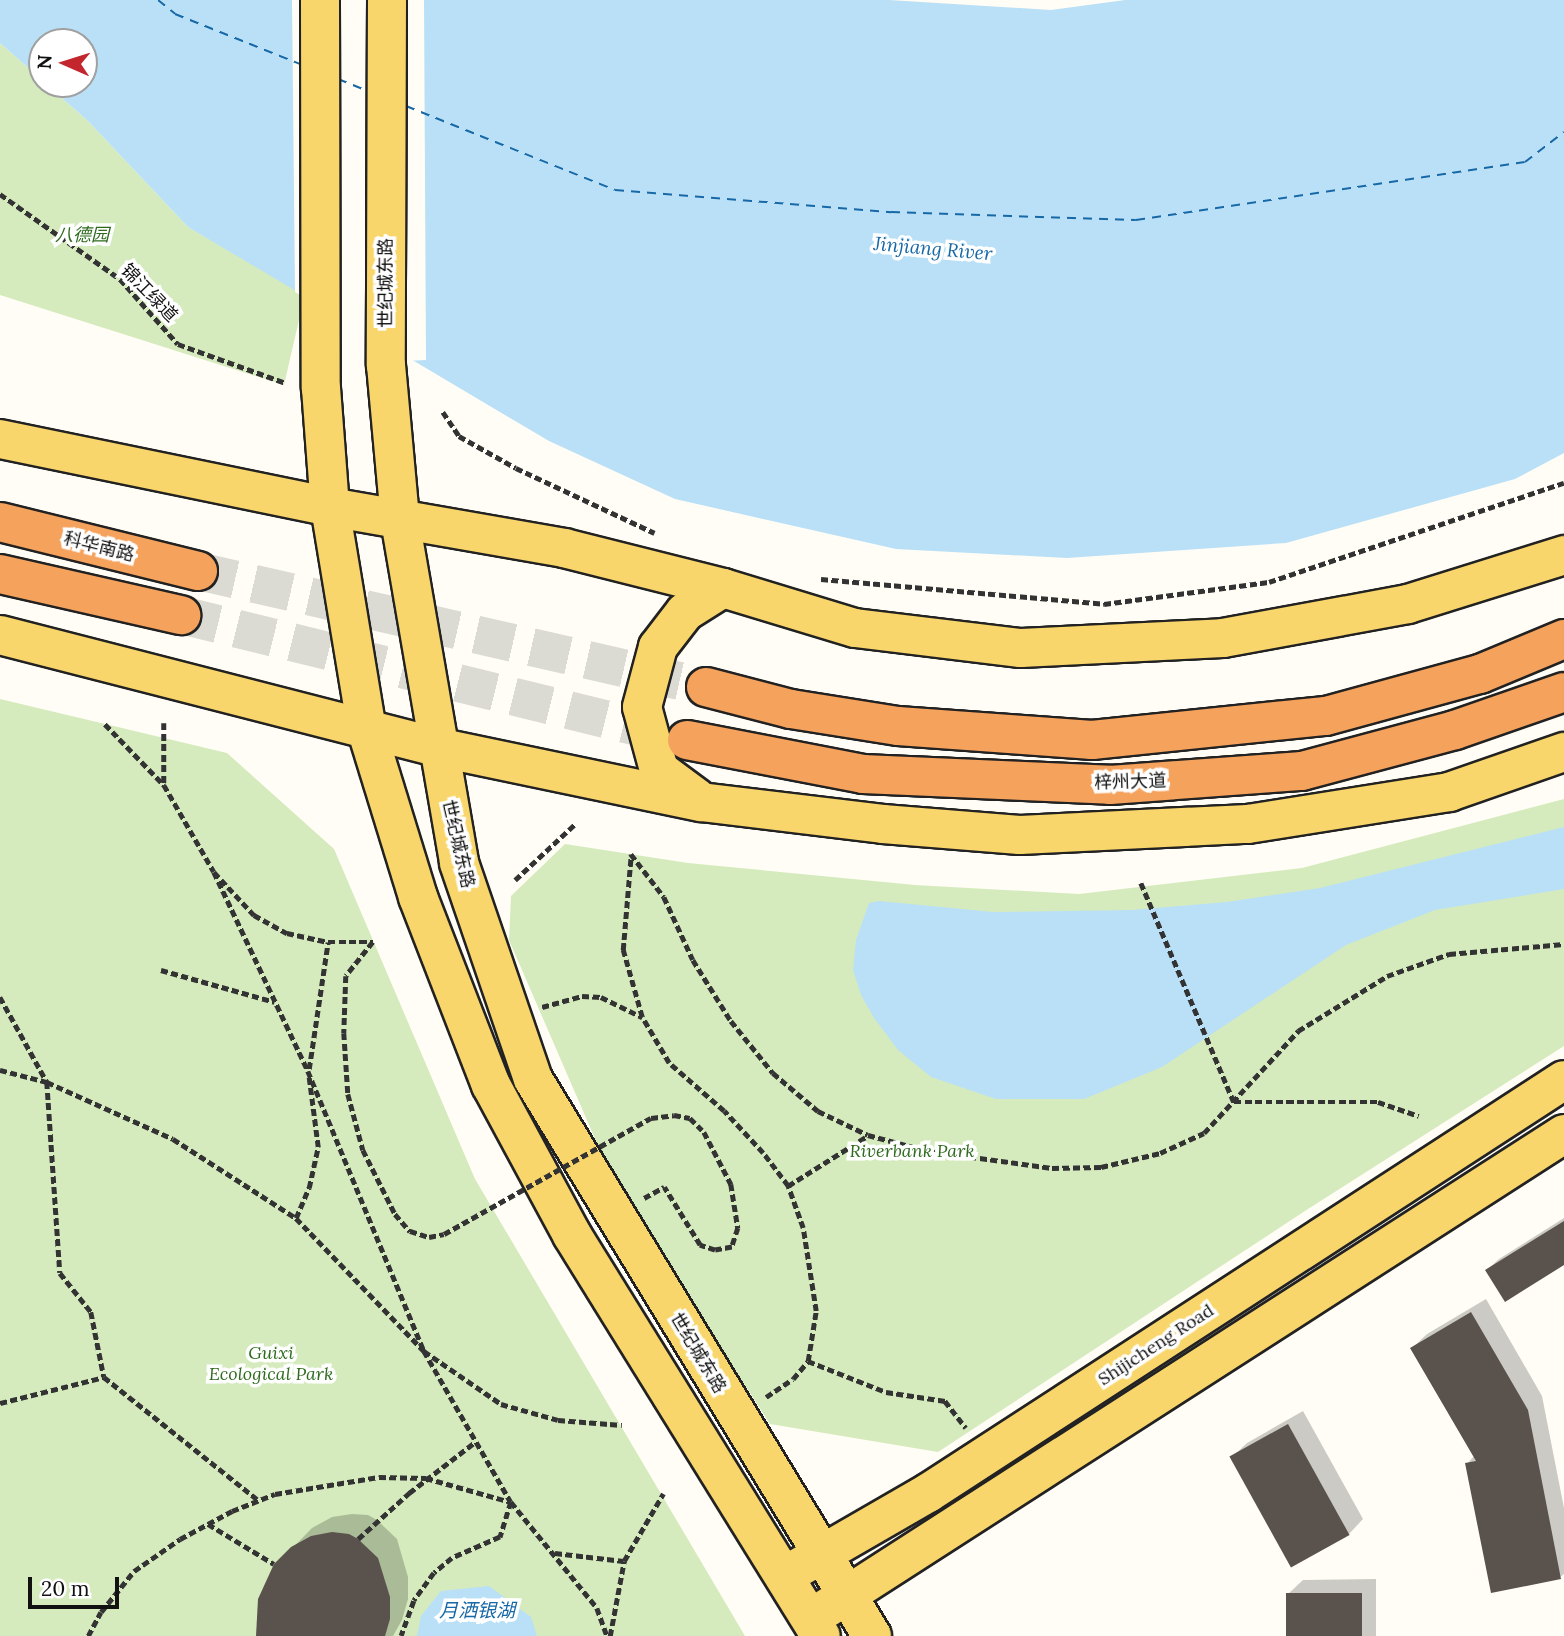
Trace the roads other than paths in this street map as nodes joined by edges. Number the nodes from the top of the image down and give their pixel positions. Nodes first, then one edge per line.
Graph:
1 (320, 0) edge
2 (387, 0) edge
3 (0, 439) edge
4 (330, 507) junction
5 (400, 520) junction
6 (0, 522) edge
7 (1564, 555) edge
8 (198, 572) tunnel mouth
9 (0, 574) edge
10 (723, 588) junction
11 (181, 615) tunnel mouth
12 (0, 635) edge
13 (1564, 639) edge
14 (706, 687) tunnel mouth
15 (1564, 692) edge
16 (367, 731) junction
17 (687, 740) tunnel mouth
18 (437, 747) junction
19 (1564, 752) edge
20 (701, 802) junction
21 (1564, 1080) edge
22 (1564, 1135) edge
23 (821, 1553) junction
24 (785, 1577) junction
25 (846, 1594) junction
26 (816, 1627) edge
27 (873, 1636) edge

1 - 4 main road
2 - 5 main road, 世纪城东路
3 - 4 main road
4 - 5 main road
4 - 16 main road
5 - 10 main road
5 - 18 main road, 世纪城东路
6 - 8 highway, 科华南路
7 - 10 main road
9 - 11 highway
10 - 20 main road
12 - 16 main road
13 - 14 highway
15 - 17 highway, 梓州大道
16 - 18 main road
16 - 24 main road
18 - 20 main road
18 - 23 main road, 世纪城东路
19 - 20 main road
21 - 23 main road, Shijicheng Road
22 - 25 main road
23 - 24 main road, Shijicheng Road
23 - 25 main road, 世纪城东路
24 - 26 main road
25 - 26 main road
25 - 27 main road

